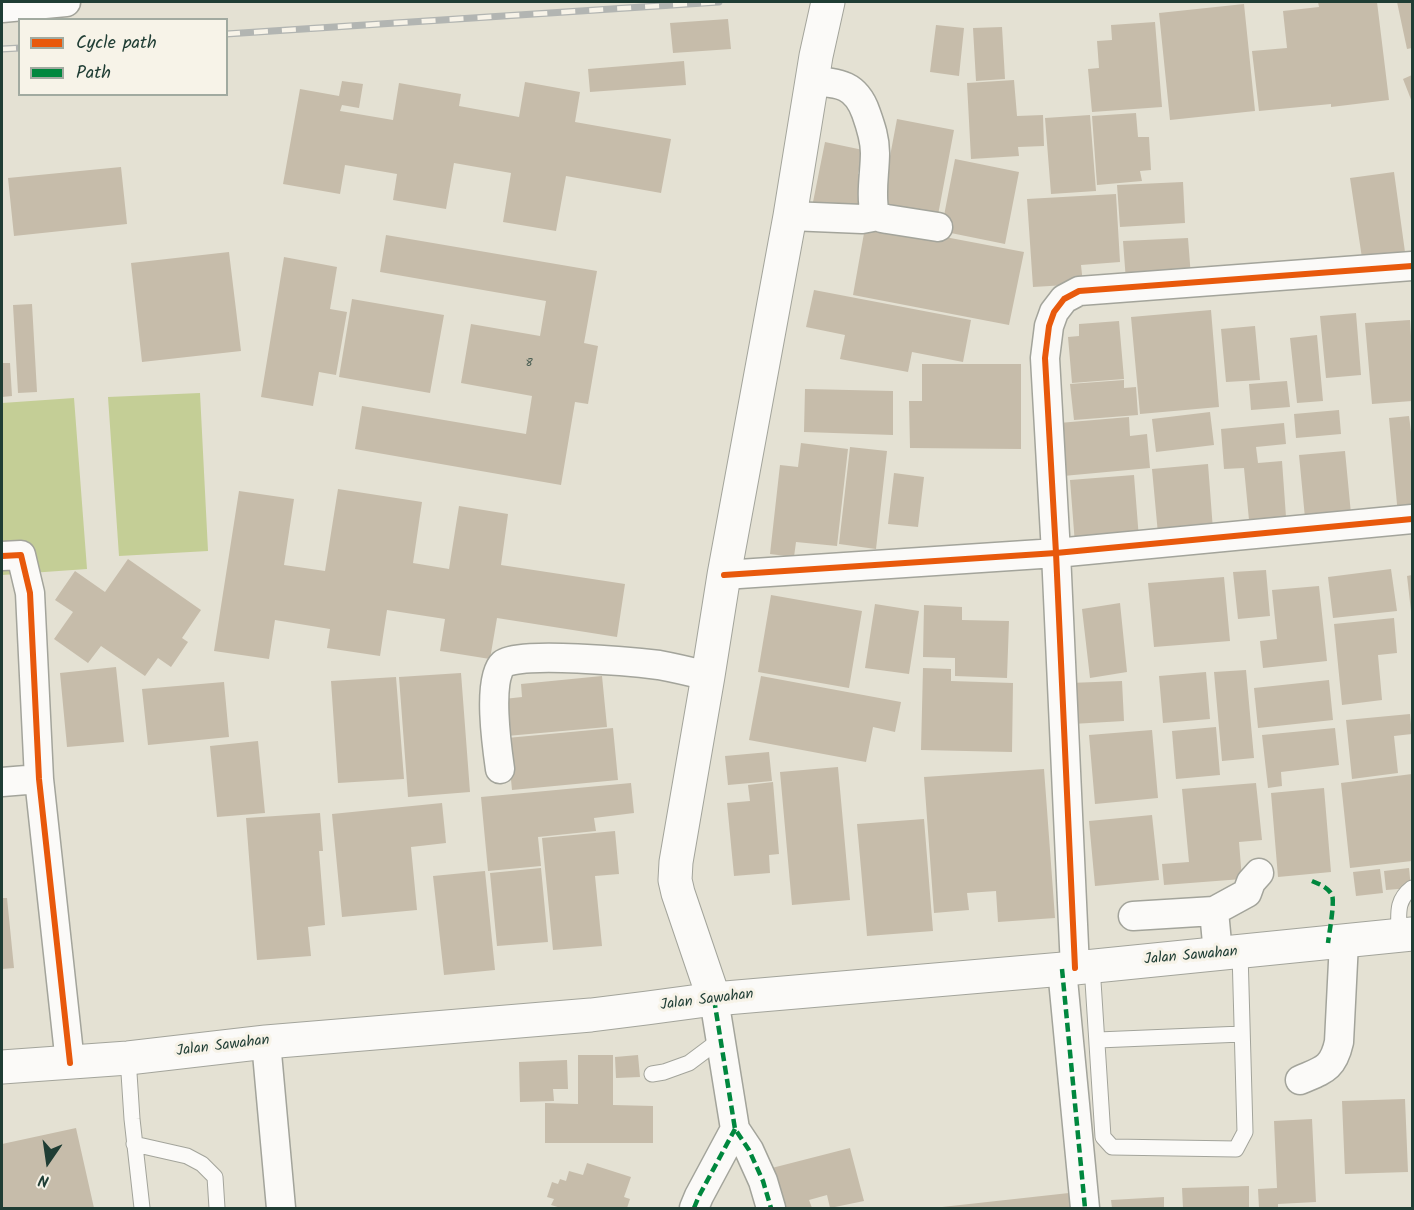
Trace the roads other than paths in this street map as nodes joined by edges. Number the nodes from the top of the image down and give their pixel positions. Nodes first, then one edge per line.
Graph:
1 (66, 2) edge
2 (828, 2) edge
3 (2, 8) edge
4 (812, 81) junction
5 (790, 216) junction
6 (878, 216) junction
7 (938, 226) dead end
8 (1413, 266) edge
9 (1413, 519) edge
10 (1056, 553) junction
11 (2, 556) edge
12 (724, 575) junction
13 (708, 676) junction
14 (500, 768) dead end
15 (39, 779) junction
16 (2, 782) edge
17 (1259, 873) dead end
18 (1413, 888) edge
19 (1214, 911) junction
20 (1133, 916) dead end
21 (1406, 934) edge
22 (1344, 942) junction
23 (1229, 953) junction
24 (1076, 968) junction
25 (714, 999) junction
26 (1242, 1034) junction
27 (721, 1039) junction
28 (1098, 1040) junction
29 (266, 1042) junction
30 (128, 1058) junction
31 (70, 1062) junction
32 (2, 1067) edge
33 (652, 1074) dead end
34 (1300, 1080) dead end
35 (735, 1129) junction
36 (134, 1144) junction
37 (142, 1209) edge
38 (217, 1209) edge
39 (281, 1209) edge
40 (694, 1209) edge
41 (771, 1209) edge
42 (1085, 1209) edge

1 - 3 street
2 - 4 main road
4 - 5 main road
4 - 6 street
5 - 6 street
5 - 12 main road
6 - 7 street
8 - 10 street
9 - 10 street
10 - 12 street
10 - 24 street
11 - 15 street
12 - 13 main road
13 - 14 street
13 - 25 main road
15 - 16 street
15 - 31 street
17 - 19 street
18 - 21 lane
19 - 20 street
19 - 23 street
21 - 22 main road, Jalan Sawahan
22 - 23 main road, Jalan Sawahan
22 - 34 street
23 - 24 main road, Jalan Sawahan
23 - 26 lane
24 - 25 main road, Jalan Sawahan
24 - 28 lane
24 - 42 street
25 - 27 street
25 - 29 main road, Jalan Sawahan
26 - 28 lane
26 - 28 lane
27 - 33 lane
27 - 35 street
29 - 30 main road, Jalan Sawahan
29 - 39 street
30 - 31 main road, Jalan Sawahan
30 - 36 lane
31 - 32 main road, Jalan Sawahan
35 - 40 street
35 - 41 street
36 - 37 lane
36 - 38 lane

